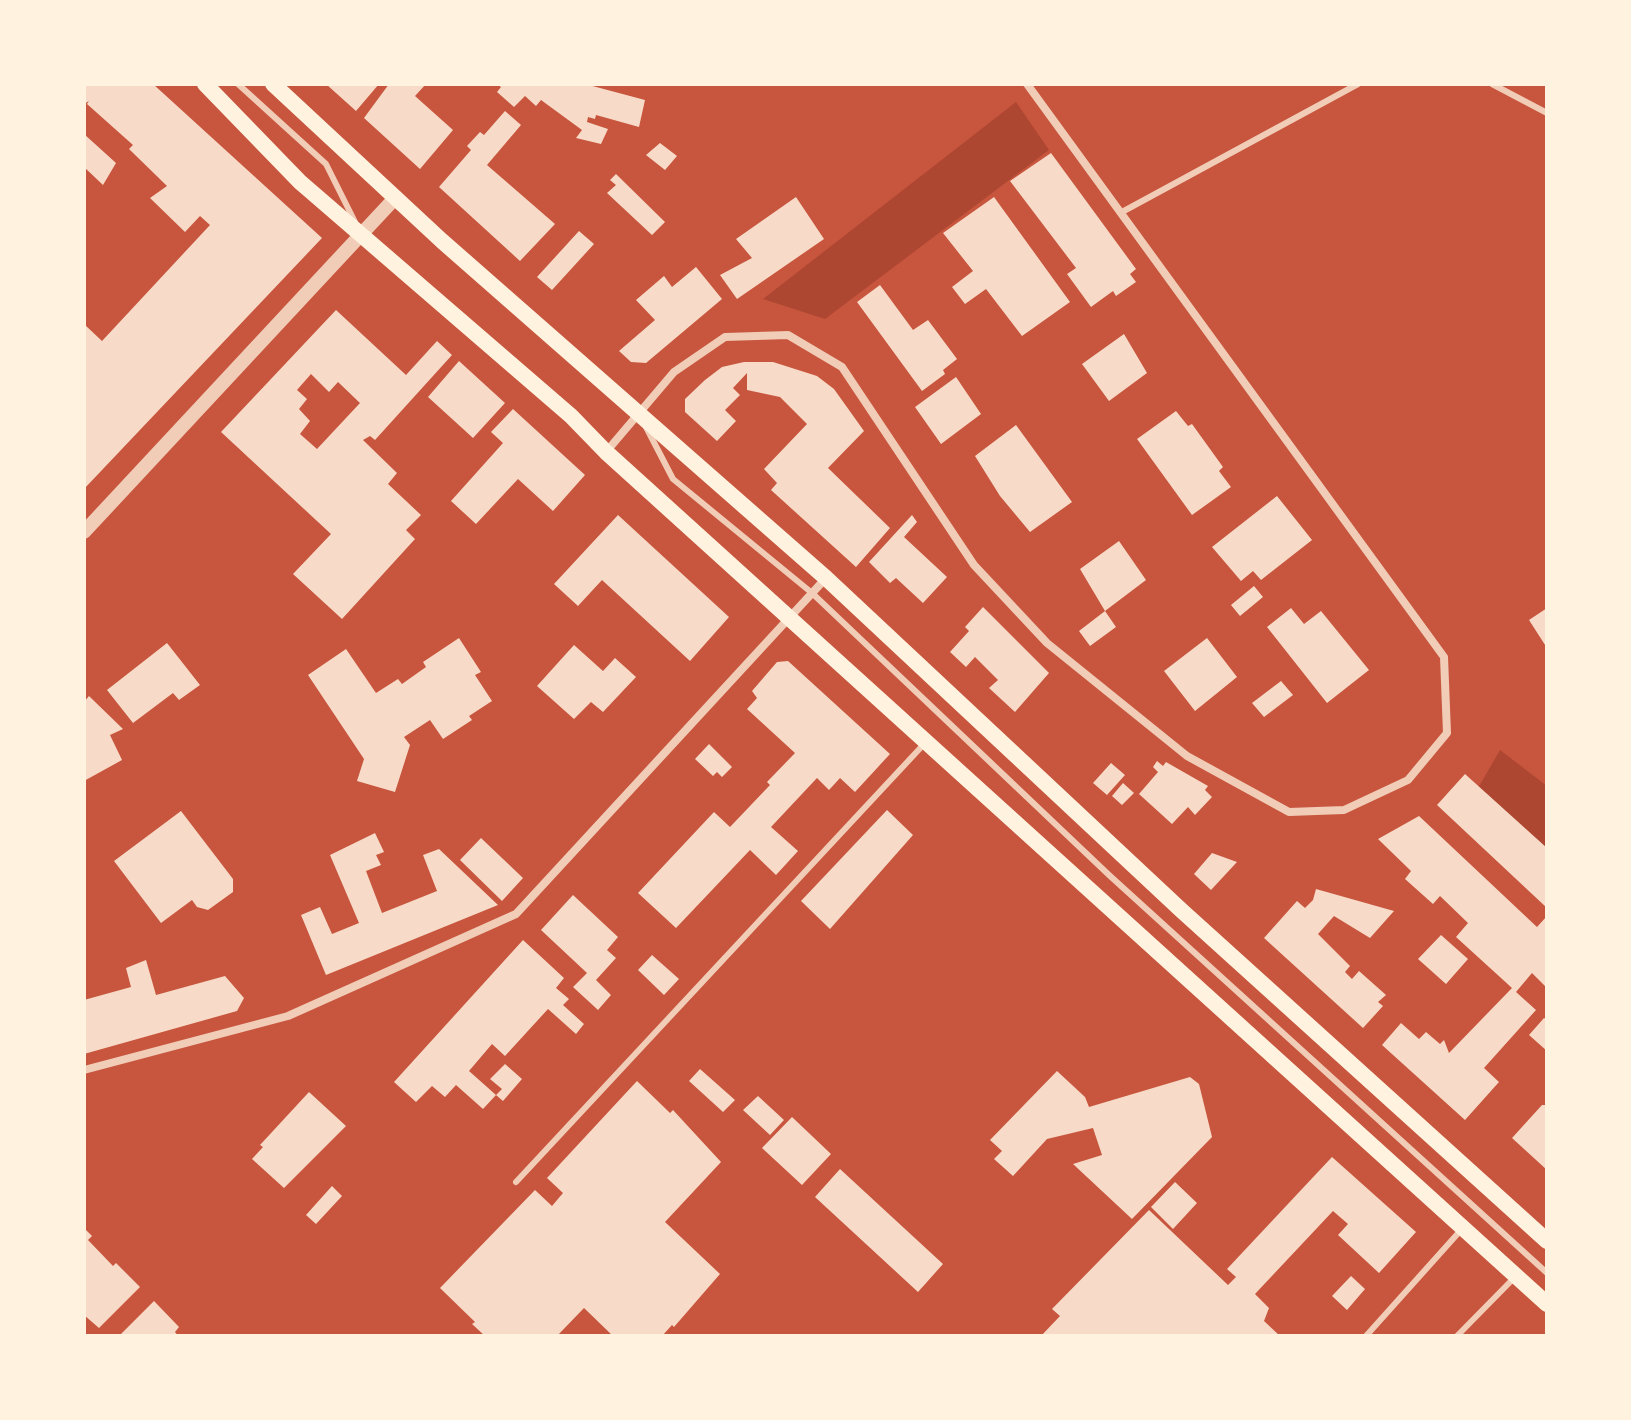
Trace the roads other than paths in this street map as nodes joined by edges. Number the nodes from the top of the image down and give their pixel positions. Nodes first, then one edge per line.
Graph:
1 (205, 84) edge
2 (238, 84) edge
3 (273, 84) edge
4 (1027, 84) edge
5 (1358, 84) edge
6 (1492, 84) edge
7 (1547, 113) edge
8 (396, 197) junction
9 (1122, 212) junction
10 (361, 234) junction
11 (638, 412) junction
12 (606, 452) junction
13 (84, 532) edge
14 (826, 578) junction
15 (812, 593) junction
16 (790, 617) junction
17 (928, 740) junction
18 (84, 1070) edge
19 (516, 1182) dead end
20 (1464, 1228) junction
21 (1547, 1241) edge
22 (1547, 1273) edge
23 (1516, 1275) junction
24 (1547, 1304) edge
25 (1366, 1336) edge
26 (1457, 1336) edge

1 - 10 main road
2 - 10 lane
3 - 8 main road
4 - 9 street
5 - 9 lane
6 - 7 lane
8 - 10 street
8 - 11 main road
9 - 11 street
10 - 12 main road
10 - 13 street
11 - 12 street
11 - 14 main road
11 - 15 lane
12 - 16 main road
14 - 15 street
14 - 21 main road
15 - 16 street
15 - 22 lane
16 - 17 main road
16 - 18 street
17 - 19 lane
17 - 20 main road
20 - 23 main road
20 - 25 lane
23 - 24 main road
23 - 26 lane

